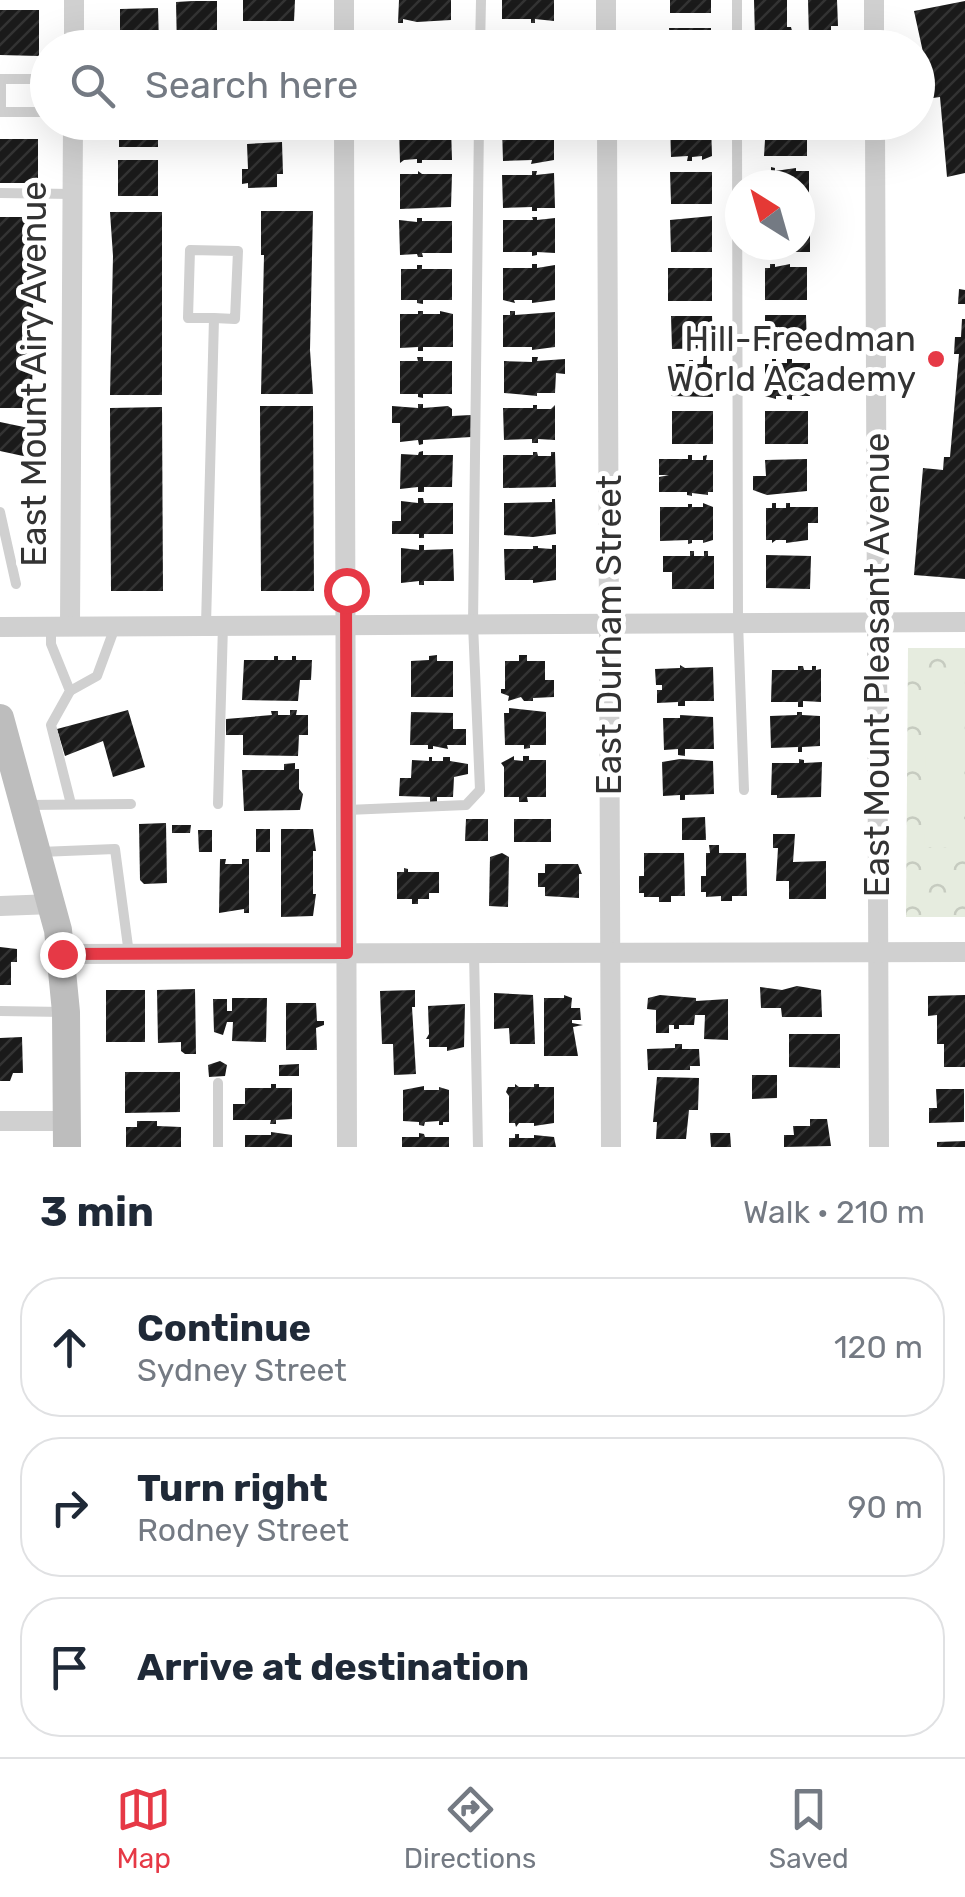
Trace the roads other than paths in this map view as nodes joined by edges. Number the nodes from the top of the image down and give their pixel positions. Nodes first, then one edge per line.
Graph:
1 (74, 0) edge
2 (344, 0) edge
3 (481, 0) edge
4 (606, 0) edge
5 (737, 0) edge
6 (874, 0) edge
7 (74, 30) edge
8 (344, 30) edge
9 (480, 30) edge
10 (606, 30) edge
11 (737, 30) edge
12 (874, 30) edge
13 (30, 80) edge
14 (30, 112) edge
15 (73, 140) edge
16 (344, 140) edge
17 (479, 140) edge
18 (607, 140) edge
19 (737, 140) edge
20 (875, 140) edge
21 (0, 192) edge
22 (73, 194) junction
23 (214, 318) junction
24 (0, 512) edge
25 (16, 584) dead end
26 (609, 622) junction
27 (738, 622) junction
28 (876, 622) junction
29 (965, 622) edge
30 (346, 624) junction
31 (473, 624) junction
32 (60, 625) junction
33 (116, 625) junction
34 (215, 625) junction
35 (0, 628) edge
36 (70, 692) junction
37 (0, 718) edge
38 (744, 790) dead end
39 (71, 804) junction
40 (130, 804) dead end
41 (218, 804) dead end
42 (25, 805) junction
43 (347, 810) junction
44 (39, 852) junction
45 (53, 904) junction
46 (0, 906) edge
47 (611, 952) junction
48 (878, 952) junction
49 (965, 952) edge
50 (347, 953) junction
51 (474, 953) junction
52 (62, 954) junction
53 (129, 954) junction
54 (0, 1012) edge
55 (66, 1012) junction
56 (218, 1084) dead end
57 (0, 1121) edge
58 (68, 1134) edge
59 (218, 1147) edge
60 (347, 1147) edge
61 (478, 1147) edge
62 (611, 1147) edge
63 (879, 1147) edge

1 - 7 street
2 - 8 street
3 - 9 lane
4 - 10 street
5 - 11 lane
6 - 12 street
13 - 14 lane
15 - 22 street, East Mount Airy Avenue
16 - 30 street
17 - 31 lane
18 - 26 street, East Durham Street
19 - 27 lane
20 - 28 street, East Mount Pleasant Avenue
21 - 22 lane
22 - 32 street, East Mount Airy Avenue
23 - 23 lane
23 - 34 lane
24 - 25 lane
26 - 27 street
26 - 31 street
26 - 47 street, East Durham Street
27 - 28 street
27 - 38 lane
28 - 29 street
28 - 48 street, East Mount Pleasant Avenue
30 - 31 street
30 - 34 street
30 - 43 street
31 - 43 lane
32 - 33 street
32 - 35 street
32 - 36 lane
33 - 34 street
33 - 36 lane
34 - 41 lane
36 - 39 lane
37 - 42 main road
39 - 40 lane
39 - 42 lane
42 - 44 main road
43 - 50 street
44 - 45 main road
44 - 53 lane
45 - 46 street
45 - 52 main road
47 - 48 street
47 - 51 street
47 - 62 street, East Durham Street
48 - 49 street
48 - 63 street, East Mount Pleasant Avenue
50 - 51 street
50 - 53 street
50 - 60 street
51 - 61 lane
52 - 53 street
52 - 55 main road
54 - 55 lane
55 - 58 main road
56 - 59 lane
57 - 58 street

